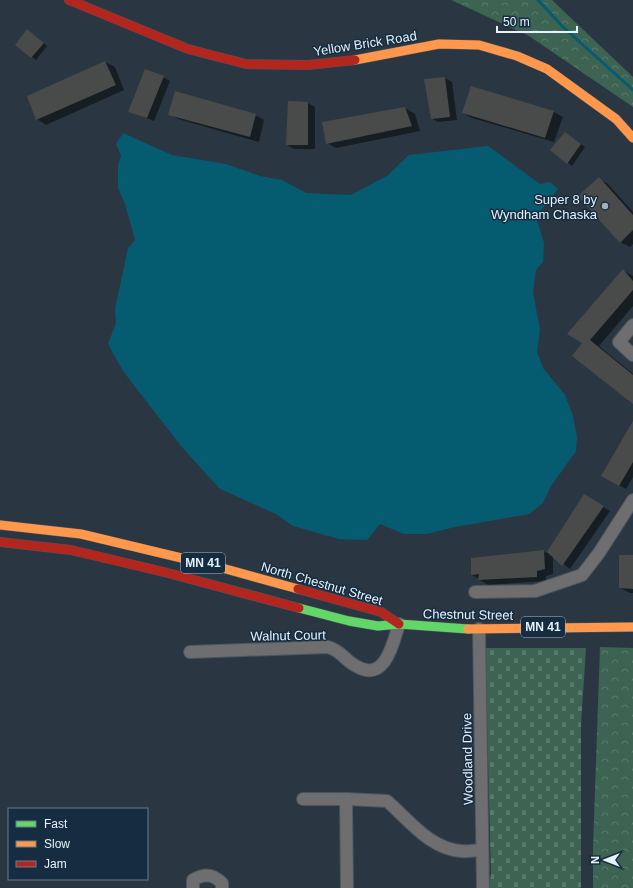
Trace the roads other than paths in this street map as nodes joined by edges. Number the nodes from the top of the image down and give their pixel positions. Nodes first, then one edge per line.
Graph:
1 (69, 0) edge
2 (633, 138) edge
3 (633, 325) edge
4 (633, 355) edge
5 (633, 500) edge
6 (0, 525) edge
7 (0, 542) edge
8 (475, 592) dead end
9 (399, 624) junction
10 (633, 627) edge
11 (479, 629) junction
12 (190, 652) dead end
13 (303, 799) dead end
14 (346, 799) junction
15 (482, 850) junction
16 (193, 888) edge
17 (222, 888) edge
18 (347, 888) edge
19 (483, 888) edge

1 - 2 main road, Yellow Brick Road
3 - 4 street
5 - 8 street
6 - 9 main road, North Chestnut Street / MN 41
7 - 9 main road, North Chestnut Street / MN 41
9 - 11 main road, Chestnut Street / MN 41
9 - 12 street, Walnut Court
10 - 11 main road, Chestnut Street / MN 41
11 - 15 street, Woodland Drive
13 - 14 street
14 - 15 street
14 - 18 street
15 - 19 street, Woodland Drive
16 - 17 street

